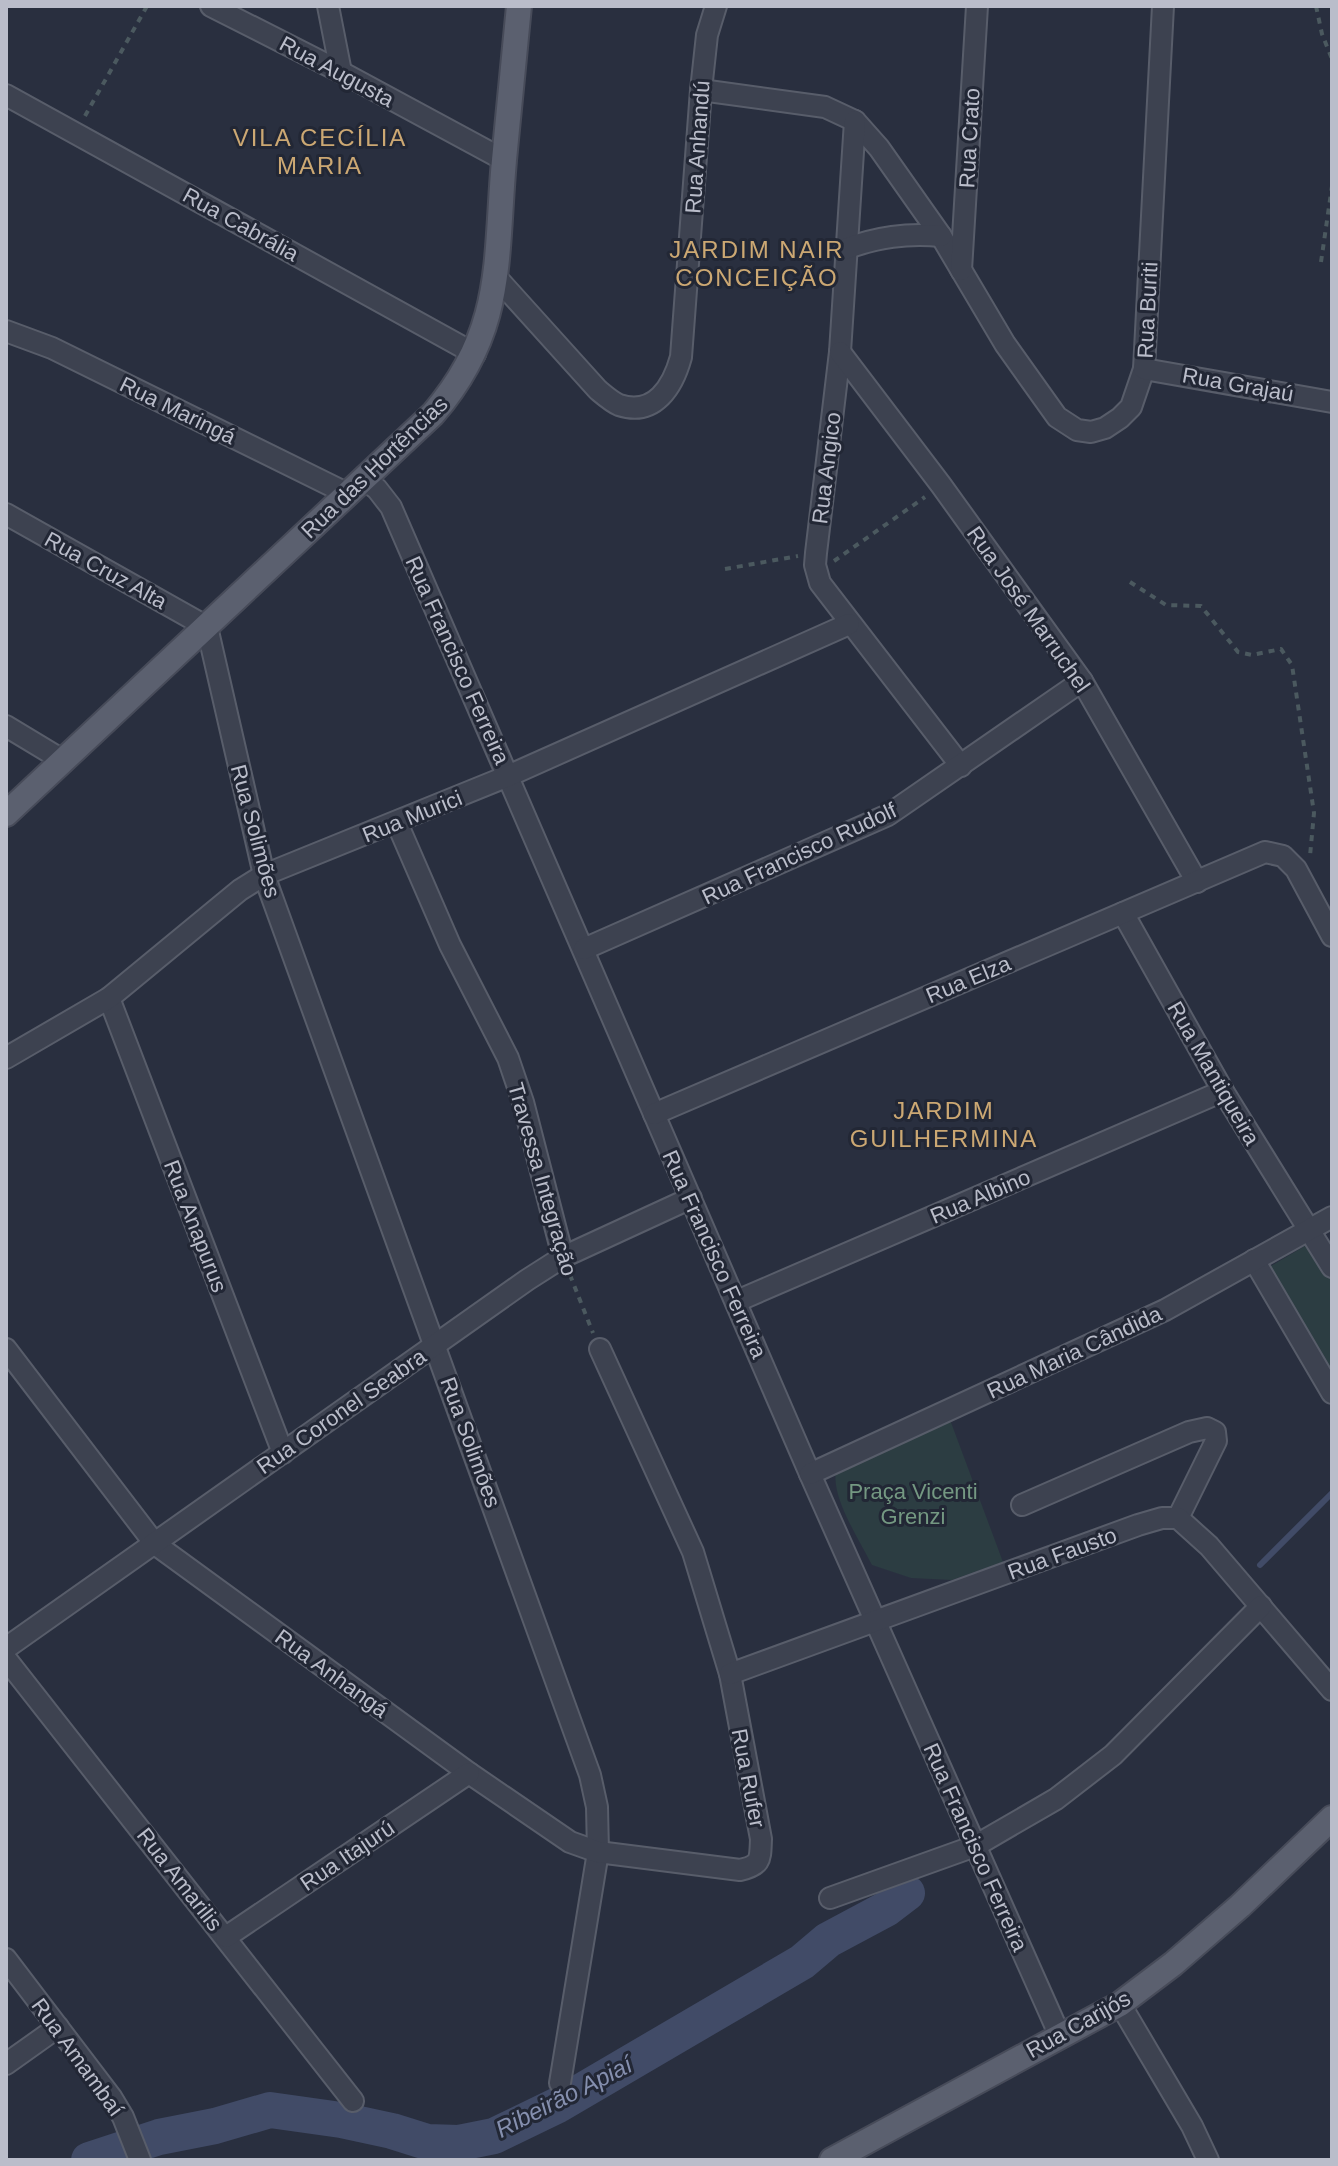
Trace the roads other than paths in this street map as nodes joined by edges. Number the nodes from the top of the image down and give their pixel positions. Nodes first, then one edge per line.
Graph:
1 (211, 6) edge
2 (328, 6) edge
3 (519, 6) edge
4 (716, 6) edge
5 (977, 6) edge
6 (1163, 6) edge
7 (341, 72) junction
8 (701, 90) junction
9 (6, 95) edge
10 (855, 121) junction
11 (504, 160) junction
12 (941, 236) junction
13 (845, 249) junction
14 (961, 271) junction
15 (496, 277) junction
16 (6, 331) edge
17 (840, 352) junction
18 (475, 354) junction
19 (1144, 369) junction
20 (1332, 402) edge
21 (356, 486) junction
22 (6, 514) edge
23 (849, 624) junction
24 (207, 627) junction
25 (1082, 681) junction
26 (6, 726) edge
27 (64, 761) junction
28 (961, 766) junction
29 (508, 776) junction
30 (6, 814) edge
31 (397, 823) junction
32 (264, 875) junction
33 (1197, 882) junction
34 (1123, 913) junction
35 (1332, 936) edge
36 (584, 949) junction
37 (109, 998) junction
38 (6, 1058) edge
39 (1223, 1091) junction
40 (654, 1114) junction
41 (691, 1198) junction
42 (1332, 1217) edge
43 (1308, 1231) junction
44 (563, 1257) junction
45 (1254, 1260) junction
46 (1332, 1267) edge
47 (737, 1301) junction
48 (436, 1344) junction
49 (6, 1349) edge
50 (600, 1349) road end
51 (1332, 1393) edge
52 (283, 1453) junction
53 (810, 1474) junction
54 (1022, 1505) dead end
55 (1178, 1518) junction
56 (155, 1544) junction
57 (1261, 1606) junction
58 (876, 1620) junction
59 (6, 1648) edge
60 (6, 1659) edge
61 (730, 1674) junction
62 (1332, 1690) edge
63 (469, 1773) junction
64 (1332, 1818) edge
65 (975, 1846) junction
66 (598, 1852) junction
67 (740, 1870) joint
68 (830, 1898) dead end
69 (226, 1937) junction
70 (6, 1959) edge
71 (1120, 2004) junction
72 (58, 2027) junction
73 (1060, 2036) junction
74 (6, 2064) edge
75 (560, 2083) dead end
76 (353, 2101) dead end
77 (137, 2150) edge
78 (832, 2160) edge
79 (1208, 2160) edge

1 - 7 street, Rua Augusta
2 - 7 street
3 - 11 main road, Rua das Hortências
4 - 8 street, Rua Anhandú
5 - 14 street, Rua Crato
6 - 19 street, Rua Buriti
7 - 11 street, Rua Augusta
8 - 10 street, Rua Buriti
8 - 15 street, Rua Anhandú
9 - 18 street, Rua Cabrália
10 - 12 street, Rua Buriti
10 - 13 street, Rua Angico
11 - 15 main road, Rua das Hortências
12 - 13 street
12 - 14 street, Rua Buriti
13 - 17 street, Rua Angico
14 - 19 street, Rua Buriti
15 - 18 main road, Rua das Hortências
16 - 21 street, Rua Maringá
17 - 23 street, Rua Angico
17 - 25 street, Rua José Marruchel
18 - 21 main road, Rua das Hortências
19 - 20 street, Rua Grajaú
21 - 24 main road, Rua das Hortências
21 - 29 street, Rua Francisco Ferreira
22 - 24 street, Rua Cruz Alta
23 - 28 street
23 - 29 street, Rua Murici
24 - 27 main road, Rua das Hortências
24 - 32 street, Rua Solimões
25 - 28 street, Rua Francisco Rudolf
25 - 33 street, Rua José Marruchel
26 - 27 street
27 - 30 main road, Rua das Hortências
28 - 36 street, Rua Francisco Rudolf
29 - 31 street, Rua Murici
29 - 36 street, Rua Francisco Ferreira
31 - 32 street, Rua Murici
31 - 44 street, Travessa Integração
32 - 37 street, Rua Murici
32 - 48 street, Rua Solimões
33 - 34 street, Rua Elza
33 - 35 street, Rua Elza
34 - 39 street, Rua Mantiqueira
34 - 40 street, Rua Elza
36 - 40 street, Rua Francisco Ferreira
37 - 38 street, Rua Murici
37 - 52 street, Rua Anapurus
39 - 43 street, Rua Mantiqueira
39 - 47 street, Rua Albino
40 - 41 street, Rua Francisco Ferreira
41 - 44 street, Rua Coronel Seabra
41 - 47 street, Rua Francisco Ferreira
42 - 43 street, Rua Maria Cândida
43 - 45 street, Rua Maria Cândida
43 - 46 street, Rua Mantiqueira
44 - 48 street, Rua Coronel Seabra
45 - 51 street
45 - 53 street, Rua Maria Cândida
47 - 53 street, Rua Francisco Ferreira
48 - 52 street, Rua Coronel Seabra
48 - 66 street, Rua Solimões
49 - 56 street, Rua Anhangá
50 - 61 street
52 - 56 street, Rua Coronel Seabra
53 - 58 street, Rua Francisco Ferreira
54 - 55 street
55 - 57 street
55 - 58 street, Rua Fausto
56 - 59 street, Rua Coronel Seabra
56 - 63 street, Rua Anhangá
57 - 62 street
57 - 65 street
58 - 61 street, Rua Fausto
58 - 65 street, Rua Francisco Ferreira
60 - 69 street, Rua Amarilis
61 - 67 street, Rua Rufer
63 - 66 street, Rua Anhangá
63 - 69 street, Rua Itajurú
64 - 71 main road, Rua Carijós
65 - 68 street
65 - 73 street, Rua Francisco Ferreira
66 - 67 street, Rua Anhangá
66 - 75 street, Rua Solimões
69 - 76 street, Rua Amarilis
70 - 72 street, Rua Amambaí
71 - 73 main road, Rua Carijós
71 - 79 street
72 - 74 street
72 - 77 street, Rua Amambaí
73 - 78 main road, Rua Carijós

